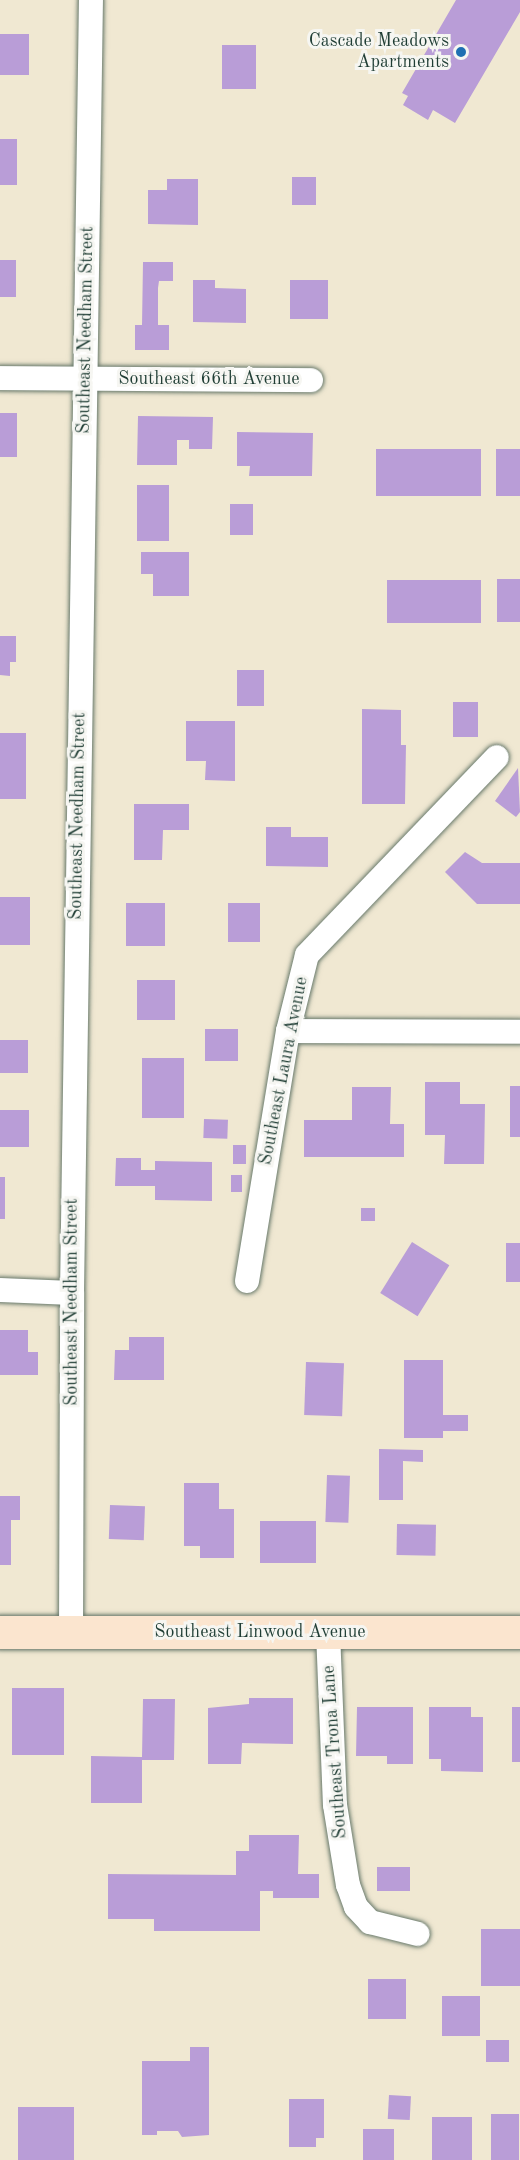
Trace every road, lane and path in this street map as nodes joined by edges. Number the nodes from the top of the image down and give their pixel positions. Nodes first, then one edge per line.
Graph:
1 (91, 0) edge
2 (0, 378) edge
3 (85, 379) junction
4 (311, 380) dead end
5 (497, 757) dead end
6 (288, 1031) junction
7 (520, 1032) edge
8 (247, 1281) dead end
9 (0, 1290) edge
10 (72, 1293) junction
11 (0, 1632) edge
12 (71, 1632) junction
13 (328, 1632) junction
14 (520, 1632) edge
15 (418, 1934) dead end

1 - 3 street, Southeast Needham Street
2 - 3 street, Southeast 66th Avenue
3 - 4 street, Southeast 66th Avenue
3 - 10 street, Southeast Needham Street
5 - 6 street, Southeast Laura Avenue
6 - 7 street
6 - 8 street, Southeast Laura Avenue
9 - 10 street
10 - 12 street, Southeast Needham Street
11 - 12 main road, Southeast Linwood Avenue
12 - 13 main road, Southeast Linwood Avenue
13 - 14 main road, Southeast Linwood Avenue
13 - 15 street, Southeast Trona Lane

